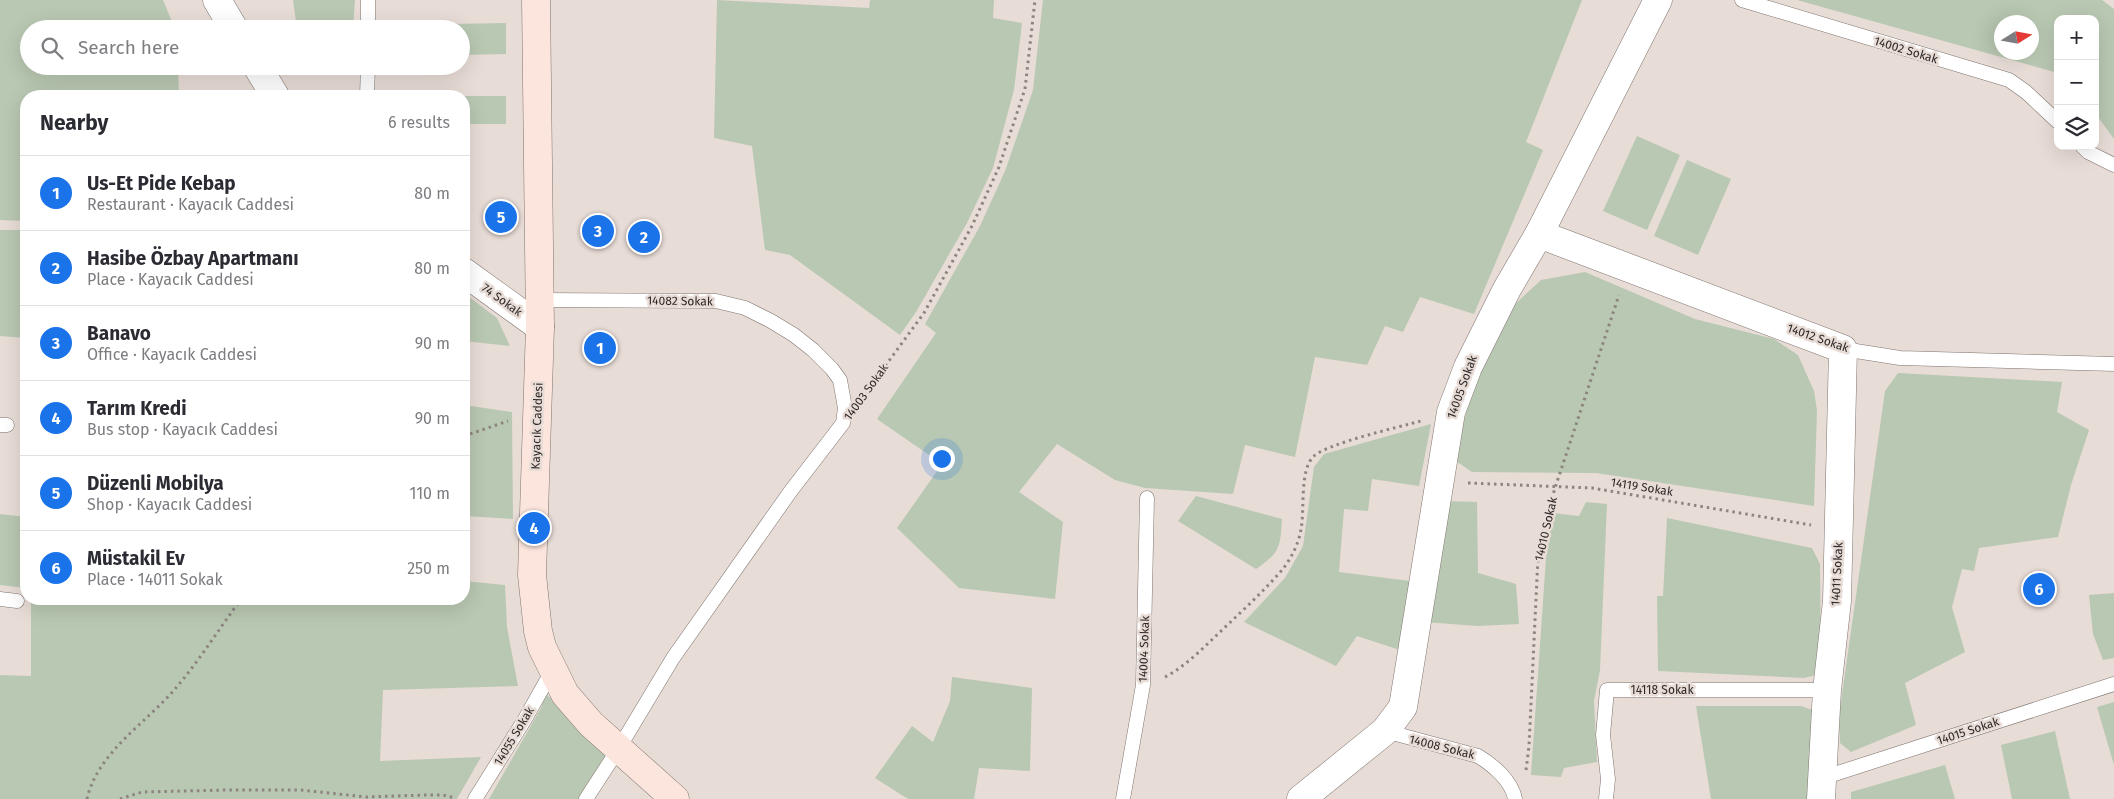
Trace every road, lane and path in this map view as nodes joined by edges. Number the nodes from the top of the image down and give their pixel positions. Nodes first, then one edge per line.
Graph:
1 (218, 0) edge
2 (368, 0) edge
3 (536, 0) edge
4 (1035, 0) edge
5 (1658, 0) edge
6 (1742, 0) edge
7 (229, 20) edge
8 (368, 20) edge
9 (262, 75) edge
10 (368, 75) edge
11 (271, 90) edge
12 (367, 90) edge
13 (2054, 118) edge
14 (2086, 150) edge
15 (2114, 165) edge
16 (1539, 234) junction
17 (1628, 266) junction
18 (470, 276) edge
19 (540, 300) junction
20 (540, 327) junction
21 (1843, 349) junction
22 (2114, 364) edge
23 (537, 411) junction
24 (1451, 412) junction
25 (843, 423) junction
26 (470, 434) edge
27 (1440, 481) junction
28 (1555, 488) junction
29 (1147, 498) dead end
30 (1840, 530) junction
31 (0, 599) edge
32 (17, 601) dead end
33 (237, 605) edge
34 (552, 671) junction
35 (2114, 684) edge
36 (1143, 685) junction
37 (1828, 690) junction
38 (1385, 731) junction
39 (619, 748) junction
40 (1821, 788) edge
41 (1514, 796) edge
42 (364, 798) edge
43 (87, 799) edge
44 (120, 799) edge
45 (459, 799) edge
46 (475, 799) edge
47 (586, 799) edge
48 (675, 799) edge
49 (1123, 799) edge
50 (1301, 799) edge
51 (1606, 799) edge

1 - 7 street
2 - 8 lane
3 - 19 main road, Kayacık Caddesi
4 - 25 path, 14003 Sokak
5 - 16 street, 14005 Sokak
6 - 13 lane, 14002 Sokak
9 - 11 street
10 - 12 lane
14 - 15 lane
16 - 17 street, 14012 Sokak
16 - 24 street, 14005 Sokak
17 - 21 street, 14012 Sokak
17 - 28 path, 14010 Sokak
18 - 20 street, 74 Sokak
19 - 20 main road, Kayacık Caddesi
19 - 25 lane, 14082 Sokak
20 - 23 main road, Kayacık Caddesi
21 - 22 lane, 14012 Sokak
21 - 30 street, 14011 Sokak
23 - 26 path
23 - 34 main road, Kayacık Caddesi
24 - 27 street, 14005 Sokak
24 - 36 path
25 - 39 lane, 14003 Sokak
27 - 28 path, 14119 Sokak
27 - 38 street, 14005 Sokak
28 - 30 path, 14119 Sokak
28 - 41 path, 14010 Sokak
29 - 36 lane, 14004 Sokak
30 - 37 street, 14011 Sokak
31 - 32 lane
33 - 43 path
34 - 39 main road, Kayacık Caddesi
34 - 46 lane, 14055 Sokak
35 - 40 lane, 14015 Sokak
36 - 49 lane, 14004 Sokak
37 - 40 street, 14011 Sokak
37 - 51 lane, 14118 Sokak
38 - 41 lane, 14008 Sokak
38 - 50 street, 14005 Sokak
39 - 47 lane, 14003 Sokak
39 - 48 main road, Kayacık Caddesi
42 - 44 path
42 - 45 path

